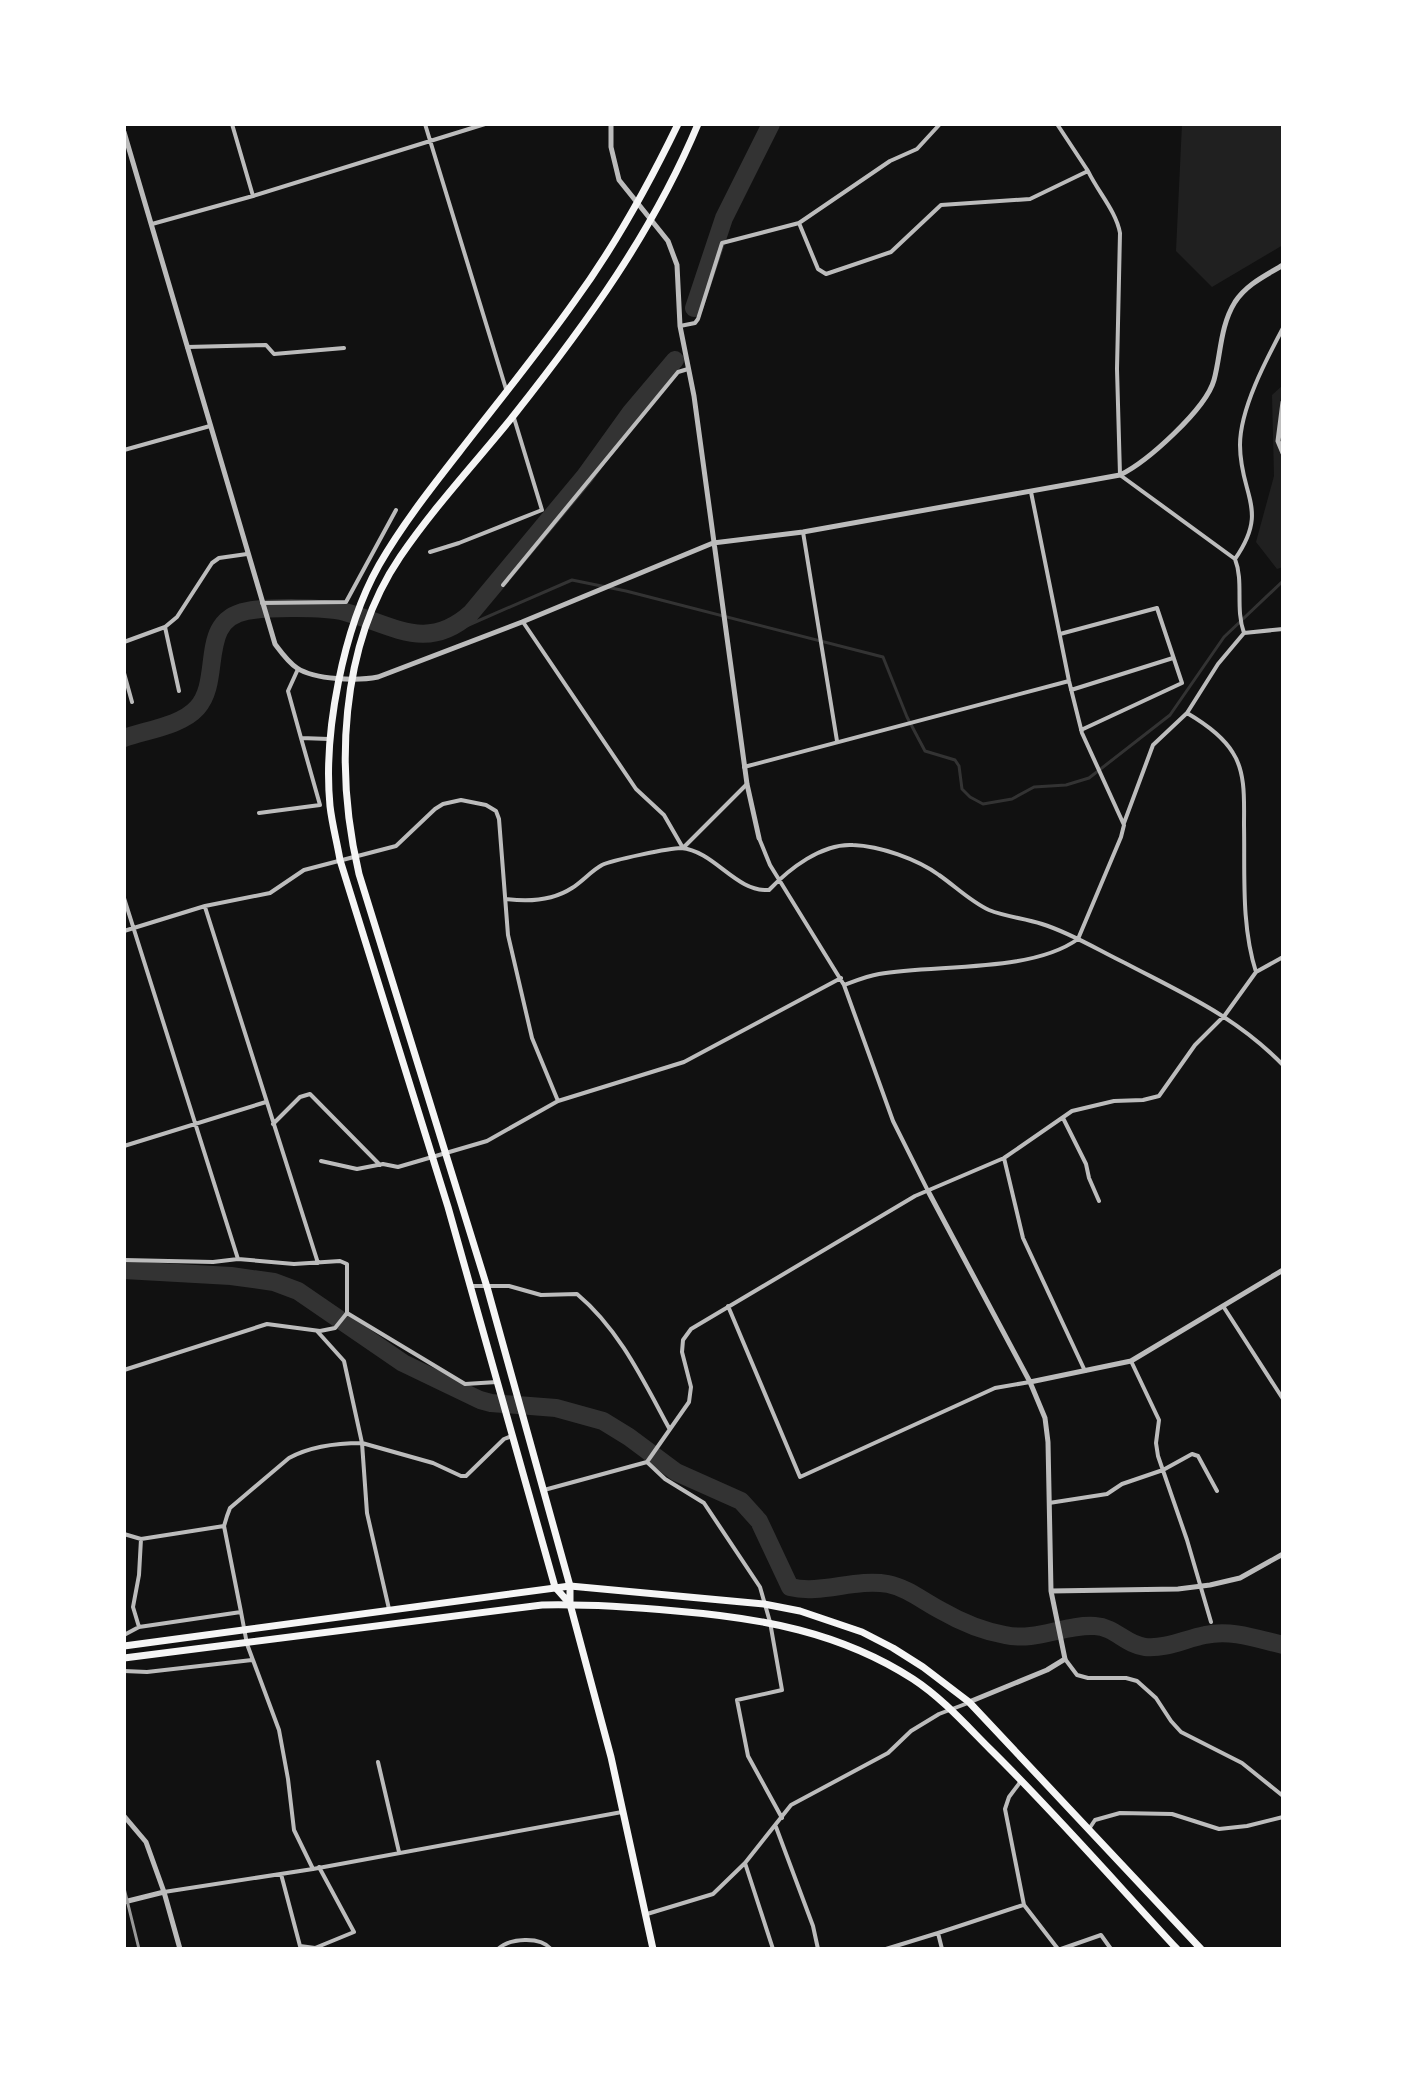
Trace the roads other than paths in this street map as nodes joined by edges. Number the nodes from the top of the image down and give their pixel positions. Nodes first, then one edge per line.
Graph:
1 (232, 124) edge
2 (425, 124) edge
3 (485, 124) edge
4 (611, 124) edge
5 (678, 124) edge
6 (698, 124) edge
7 (940, 124) edge
8 (1057, 124) edge
9 (124, 132) edge
10 (430, 141) junction
11 (1088, 171) junction
12 (253, 196) junction
13 (638, 205) junction
14 (652, 220) junction
15 (799, 223) junction
16 (150, 224) junction
17 (1283, 265) edge
18 (680, 326) junction
19 (1283, 328) edge
20 (187, 347) junction
21 (344, 348) dead end
22 (689, 369) junction
23 (506, 392) junction
24 (1283, 402) edge
25 (513, 416) junction
26 (210, 426) junction
27 (124, 450) edge
28 (1283, 453) edge
29 (1120, 475) junction
30 (1031, 492) junction
31 (396, 510) dead end
32 (803, 532) junction
33 (713, 543) junction
34 (430, 552) dead end
35 (247, 554) junction
36 (1235, 559) junction
37 (503, 585) dead end
38 (262, 603) junction
39 (522, 622) junction
40 (165, 627) junction
41 (1283, 629) edge
42 (1244, 633) junction
43 (1060, 634) junction
44 (124, 642) edge
45 (1173, 658) junction
46 (298, 669) junction
47 (124, 673) edge
48 (339, 678) junction
49 (353, 680) junction
50 (1069, 681) junction
51 (1071, 690) junction
52 (179, 691) dead end
53 (132, 702) dead end
54 (1187, 713) junction
55 (1081, 730) junction
56 (301, 738) junction
57 (332, 739) junction
58 (837, 741) junction
59 (744, 767) junction
60 (747, 784) junction
61 (259, 813) dead end
62 (1124, 825) junction
63 (759, 838) joint
64 (683, 848) junction
65 (355, 857) junction
66 (340, 860) junction
67 (779, 879) junction
68 (124, 898) edge
69 (506, 899) junction
70 (205, 906) junction
71 (133, 928) junction
72 (124, 931) edge
73 (1078, 939) junction
74 (1283, 957) edge
75 (1256, 972) junction
76 (841, 978) junction
77 (844, 985) junction
78 (1225, 1015) junction
79 (1283, 1065) edge
80 (558, 1101) junction
81 (266, 1102) junction
82 (1063, 1118) junction
83 (195, 1124) junction
84 (273, 1124) junction
85 (124, 1146) edge
86 (446, 1153) junction
87 (433, 1157) junction
88 (1004, 1158) junction
89 (321, 1161) dead end
90 (380, 1165) junction
91 (928, 1191) junction
92 (1099, 1201) dead end
93 (238, 1259) junction
94 (124, 1260) edge
95 (318, 1263) junction
96 (1283, 1270) edge
97 (470, 1286) junction
98 (487, 1287) junction
99 (728, 1306) junction
100 (1223, 1306) junction
101 (347, 1313) junction
102 (316, 1330) junction
103 (1131, 1361) junction
104 (124, 1370) edge
105 (1085, 1371) junction
106 (500, 1382) junction
107 (1030, 1382) junction
108 (1283, 1399) edge
109 (669, 1428) junction
110 (514, 1436) junction
111 (362, 1443) junction
112 (647, 1462) junction
113 (1163, 1470) junction
114 (544, 1490) junction
115 (1217, 1491) dead end
116 (1049, 1503) junction
117 (224, 1526) junction
118 (124, 1534) edge
119 (141, 1539) junction
120 (1283, 1554) edge
121 (570, 1586) junction
122 (1200, 1586) junction
123 (555, 1587) junction
124 (1051, 1591) junction
125 (570, 1604) junction
126 (764, 1604) junction
127 (389, 1609) junction
128 (241, 1612) junction
129 (770, 1622) junction
130 (1211, 1622) dead end
131 (139, 1627) junction
132 (244, 1629) junction
133 (124, 1635) edge
134 (247, 1644) junction
135 (124, 1646) edge
136 (124, 1658) edge
137 (1065, 1659) junction
138 (252, 1660) junction
139 (124, 1671) edge
140 (969, 1702) junction
141 (951, 1710) junction
142 (378, 1762) dead end
143 (1022, 1780) junction
144 (1283, 1796) edge
145 (622, 1812) junction
146 (124, 1816) edge
147 (1283, 1817) edge
148 (782, 1818) junction
149 (776, 1827) junction
150 (1089, 1829) junction
151 (399, 1852) junction
152 (745, 1863) junction
153 (316, 1868) junction
154 (280, 1874) junction
155 (164, 1892) junction
156 (124, 1902) edge
157 (1024, 1905) junction
158 (647, 1914) junction
159 (938, 1933) junction
160 (504, 1946) edge
161 (180, 1949) edge
162 (498, 1949) edge
163 (551, 1949) edge
164 (653, 1949) edge
165 (773, 1949) edge
166 (818, 1949) edge
167 (886, 1949) edge
168 (942, 1949) edge
169 (1059, 1949) edge
170 (1111, 1949) edge
171 (1177, 1949) edge
172 (1201, 1949) edge

1 - 12 street
2 - 10 street
3 - 10 street
4 - 13 street
5 - 13 main road
6 - 14 main road
7 - 15 street
8 - 11 street
9 - 16 street
10 - 12 street
10 - 23 street
11 - 15 street
11 - 29 street
12 - 16 street
13 - 14 street
13 - 23 main road
14 - 18 street
14 - 25 main road
15 - 18 street
16 - 20 street
17 - 29 street
18 - 22 street
19 - 36 street
20 - 21 street
20 - 26 street
22 - 33 street
22 - 37 street
23 - 48 main road
24 - 28 street
25 - 34 street
25 - 49 main road
26 - 27 street
26 - 35 street
29 - 30 street
29 - 36 street
30 - 32 street
30 - 43 street
31 - 38 street
32 - 33 street
32 - 58 street
33 - 39 street
33 - 59 street
35 - 38 street
35 - 40 street
36 - 42 street
38 - 46 street
39 - 49 street
39 - 64 street
40 - 44 street
40 - 52 street
41 - 42 street
42 - 54 street
43 - 45 street
43 - 50 street
45 - 51 street
45 - 55 street
46 - 48 street
46 - 56 street
47 - 53 street
48 - 49 street
48 - 57 main road
49 - 65 main road
50 - 51 street
50 - 58 street
51 - 55 street
54 - 62 street
54 - 75 street
55 - 62 street
56 - 57 street
56 - 61 street
57 - 66 main road
58 - 59 street
59 - 60 street
60 - 63 street
60 - 64 street
62 - 73 street
63 - 67 street
64 - 67 street
64 - 69 street
65 - 66 street
65 - 69 street
65 - 86 main road
66 - 70 street
66 - 87 main road
67 - 73 street
67 - 76 street
68 - 71 street
69 - 80 street
70 - 71 street
70 - 81 street
71 - 72 street
71 - 83 street
73 - 77 street
73 - 78 street
74 - 75 street
75 - 78 street
76 - 77 street
76 - 80 street
77 - 91 street
78 - 79 street
78 - 82 street
80 - 86 street
81 - 83 street
81 - 84 street
82 - 88 street
82 - 92 street
83 - 85 street
83 - 93 street
84 - 90 street
84 - 95 street
86 - 87 street
86 - 98 main road
87 - 90 street
87 - 97 main road
88 - 91 street
88 - 105 street
89 - 90 street
91 - 99 street
91 - 107 street
93 - 94 street
93 - 95 street
95 - 101 street
96 - 100 street
97 - 98 street
97 - 106 main road
98 - 109 street
98 - 114 main road
99 - 107 street
99 - 109 street
100 - 103 street
100 - 108 street
101 - 102 street
101 - 106 street
102 - 104 street
102 - 111 street
103 - 105 street
103 - 113 street
105 - 107 street
106 - 110 main road
107 - 116 street
109 - 112 street
110 - 111 street
110 - 123 main road
111 - 117 street
111 - 127 street
112 - 114 street
112 - 126 street
113 - 115 street
113 - 116 street
113 - 122 street
114 - 121 main road
116 - 124 street
117 - 119 street
117 - 128 street
118 - 119 street
119 - 131 street
120 - 122 street
121 - 123 main road
121 - 125 main road
121 - 126 main road
122 - 124 street
122 - 130 street
123 - 125 main road
123 - 127 main road
124 - 137 street
125 - 129 main road
125 - 134 main road
125 - 145 main road
126 - 129 street
126 - 140 main road
127 - 132 main road
128 - 131 street
128 - 132 street
129 - 141 main road
129 - 148 street
131 - 133 street
132 - 134 street
132 - 135 main road
134 - 136 main road
134 - 138 street
137 - 140 street
137 - 144 street
138 - 139 street
138 - 153 street
140 - 141 street
140 - 150 main road
141 - 143 main road
141 - 148 street
142 - 151 street
143 - 157 street
143 - 171 main road
145 - 151 street
145 - 158 main road
146 - 155 street
147 - 150 street
148 - 149 street
149 - 152 street
149 - 166 street
150 - 172 main road
151 - 153 street
152 - 158 street
152 - 165 street
153 - 154 street
153 - 154 street
154 - 155 street
155 - 156 street
155 - 161 street
157 - 159 street
157 - 169 street
158 - 164 main road
159 - 167 street
159 - 168 street
160 - 162 street
160 - 163 street
169 - 170 street

